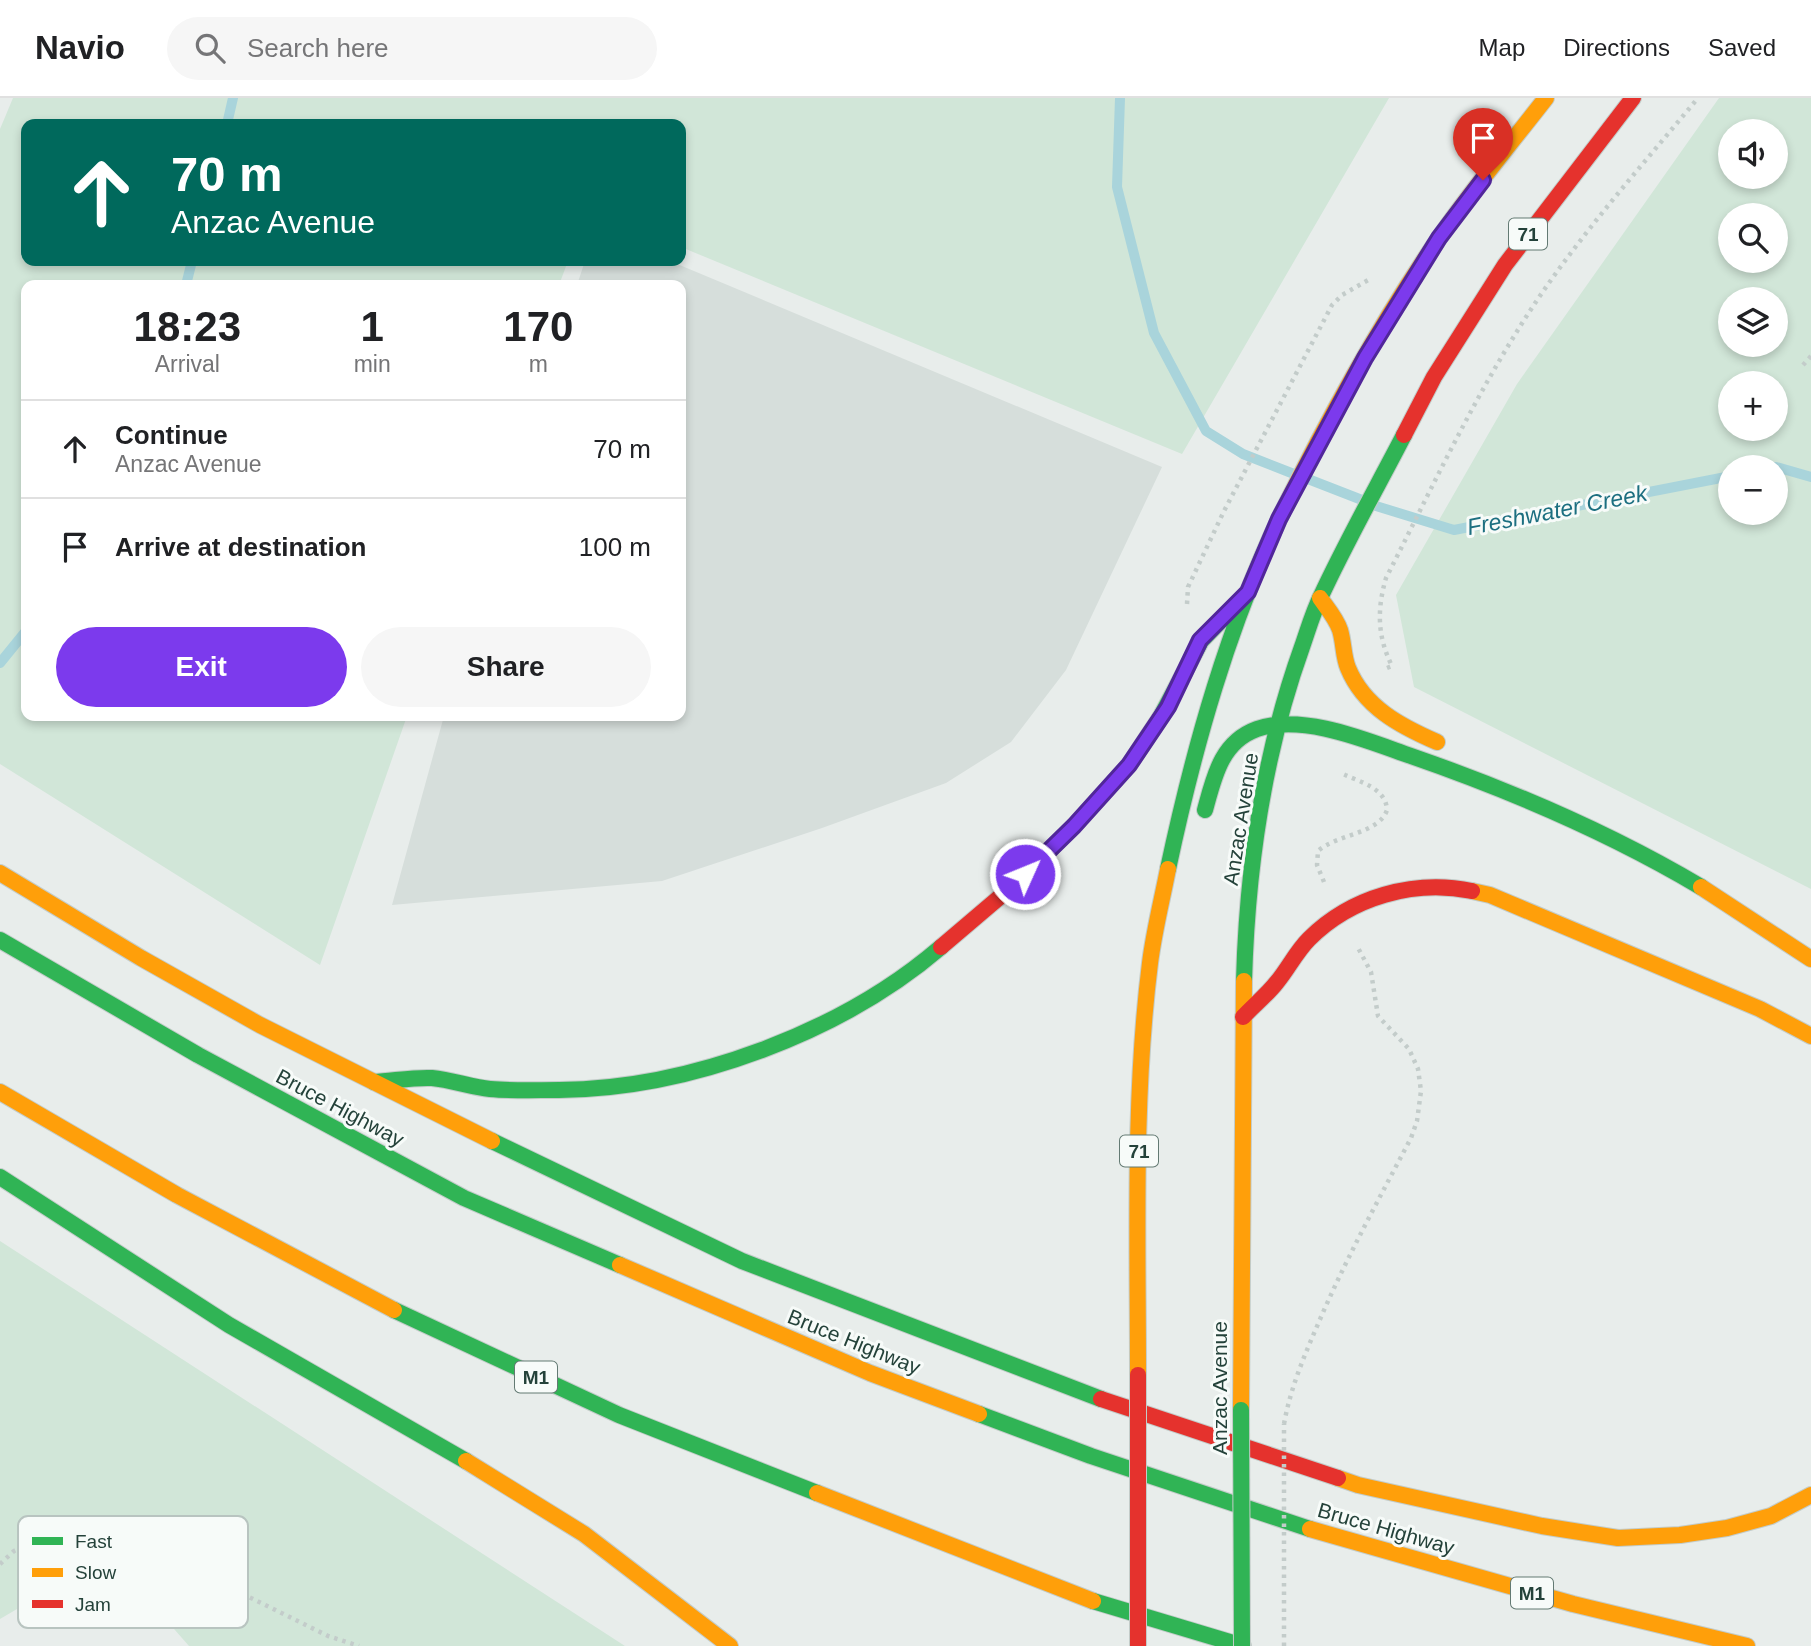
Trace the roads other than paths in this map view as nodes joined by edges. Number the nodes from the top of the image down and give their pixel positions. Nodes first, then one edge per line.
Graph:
1 (1546, 98) edge
2 (1633, 98) edge
3 (1248, 592) junction
4 (1320, 598) junction
5 (1278, 723) junction
6 (1474, 777) junction
7 (1175, 831) junction
8 (0, 873) edge
9 (0, 940) edge
10 (1811, 959) edge
11 (1243, 1017) junction
12 (1811, 1036) edge
13 (371, 1082) junction
14 (0, 1093) edge
15 (0, 1177) edge
16 (1811, 1495) edge
17 (730, 1646) edge
18 (1139, 1646) edge
19 (1243, 1646) edge
20 (1747, 1646) edge

1 - 3 highway, 71
2 - 4 highway, Anzac Avenue / 71
3 - 7 highway, 71
3 - 13 highway
4 - 5 highway, Anzac Avenue / 71
4 - 6 highway
5 - 6 highway
5 - 7 highway
5 - 11 highway, Anzac Avenue / 71
6 - 10 highway
7 - 18 highway, 71, bridge
8 - 13 highway
9 - 20 highway, Bruce Highway / M1
11 - 12 highway
11 - 19 highway, Anzac Avenue / 71, bridge
13 - 16 highway
14 - 19 highway, M1
15 - 17 highway

